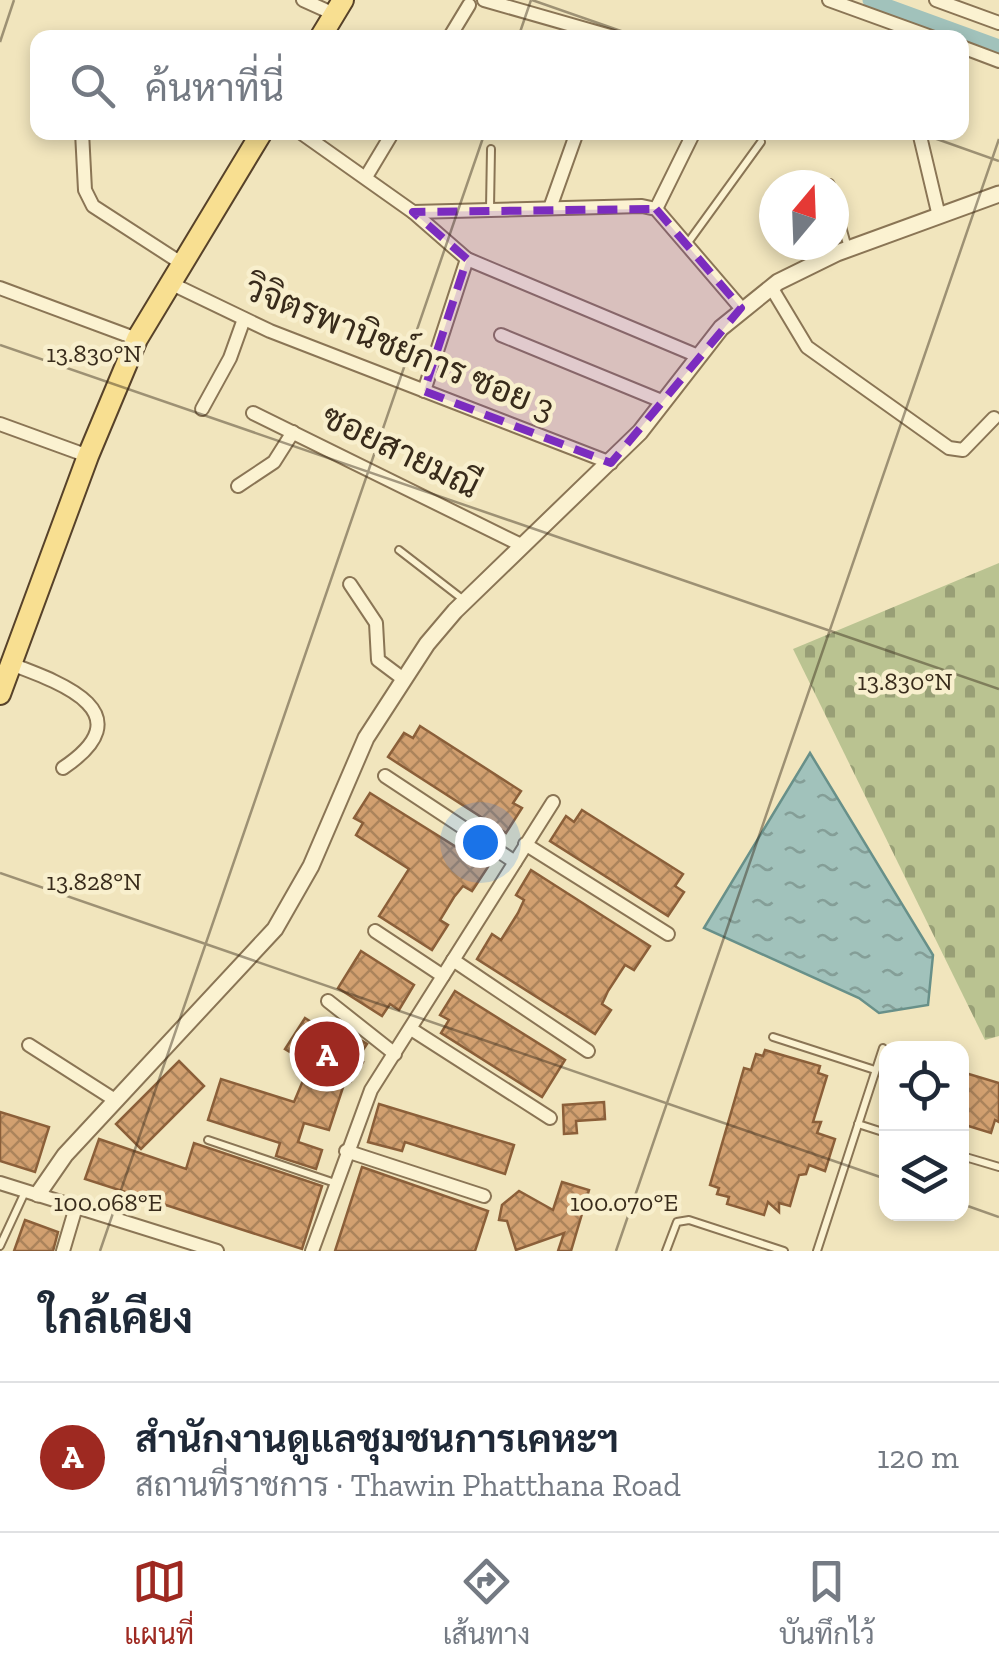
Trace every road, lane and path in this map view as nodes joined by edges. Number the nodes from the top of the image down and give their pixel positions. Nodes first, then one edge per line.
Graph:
1 (304, 0) edge
2 (484, 0) edge
3 (830, 0) edge
4 (936, 0) edge
5 (468, 5) dead end
6 (339, 7) edge
7 (999, 23) edge
8 (325, 30) edge
9 (454, 30) edge
10 (589, 30) edge
11 (912, 30) edge
12 (969, 50) edge
13 (999, 61) edge
14 (82, 140) edge
15 (257, 140) edge
16 (312, 140) edge
17 (388, 140) edge
18 (574, 140) edge
19 (690, 140) edge
20 (921, 140) edge
21 (761, 142) dead end
22 (491, 149) dead end
23 (366, 177) junction
24 (999, 194) edge
25 (550, 208) junction
26 (656, 209) junction
27 (490, 210) junction
28 (413, 212) junction
29 (938, 212) junction
30 (687, 244) junction
31 (849, 248) edge
32 (467, 259) junction
33 (825, 260) edge
34 (180, 263) junction
35 (168, 282) junction
36 (0, 288) edge
37 (770, 288) junction
38 (741, 308) junction
39 (244, 319) junction
40 (501, 335) dead end
41 (137, 339) junction
42 (698, 356) junction
43 (424, 391) junction
44 (664, 402) junction
45 (202, 409) dead end
46 (252, 412) dead end
47 (994, 418) dead end
48 (0, 424) edge
49 (293, 432) junction
50 (88, 456) junction
51 (611, 463) junction
52 (238, 486) dead end
53 (523, 546) junction
54 (399, 550) dead end
55 (350, 584) dead end
56 (465, 600) junction
57 (11, 664) junction
58 (402, 678) junction
59 (0, 694) edge
60 (63, 768) dead end
61 (385, 776) dead end
62 (553, 802) dead end
63 (525, 844) junction
64 (515, 862) junction
65 (375, 930) dead end
66 (668, 934) dead end
67 (453, 960) junction
68 (444, 976) junction
69 (328, 1002) dead end
70 (411, 1029) junction
71 (773, 1037) dead end
72 (28, 1044) dead end
73 (588, 1051) dead end
74 (395, 1054) junction
75 (879, 1057) edge
76 (875, 1070) junction
77 (116, 1100) junction
78 (550, 1118) dead end
79 (858, 1124) junction
80 (880, 1131) edge
81 (208, 1140) dead end
82 (346, 1152) junction
83 (969, 1158) edge
84 (999, 1167) edge
85 (0, 1183) edge
86 (336, 1183) junction
87 (32, 1192) junction
88 (484, 1196) dead end
89 (76, 1207) junction
90 (0, 1246) edge
91 (193, 1248) edge
92 (63, 1251) edge
93 (217, 1251) edge
94 (312, 1251) edge
95 (666, 1251) edge
96 (784, 1251) edge
97 (818, 1251) edge

1 - 6 street
2 - 10 street
3 - 11 street
4 - 7 street
5 - 9 street
6 - 8 main road
12 - 13 street
14 - 34 street
15 - 34 main road
16 - 23 street
17 - 23 street
18 - 25 street
19 - 26 street
20 - 29 street
21 - 30 lane
22 - 27 lane
23 - 28 street
24 - 29 street
25 - 26 street
25 - 27 street
26 - 30 street
27 - 28 street
28 - 32 street
29 - 31 street
30 - 38 street
32 - 42 street
32 - 43 street
33 - 37 street
34 - 35 main road
35 - 39 street, วิจิตรพานิชย์การ ซอย 3
35 - 41 main road
36 - 41 street
37 - 38 street
37 - 47 street
38 - 42 street
39 - 43 street, วิจิตรพานิชย์การ ซอย 3
39 - 45 street
40 - 44 street
41 - 50 main road
42 - 44 street
43 - 51 street, วิจิตรพานิชย์การ ซอย 3
44 - 51 street
46 - 49 street, ซอยสายมณี
48 - 50 street
49 - 52 street
49 - 53 street, ซอยสายมณี
50 - 57 main road
51 - 53 street
53 - 56 street
54 - 56 lane
55 - 58 street
56 - 58 street
57 - 59 main road
57 - 60 street
58 - 77 street
61 - 64 street
62 - 63 street
63 - 64 street
63 - 66 street
64 - 67 street
65 - 68 street
67 - 68 street
67 - 73 street
68 - 70 street
69 - 74 street
70 - 74 street
70 - 78 street
71 - 76 lane
72 - 77 street
74 - 82 street
75 - 76 lane
76 - 79 lane
77 - 87 street
79 - 80 lane
79 - 97 lane
81 - 86 lane
82 - 86 street
82 - 88 street
83 - 84 lane
85 - 87 street
86 - 94 street
87 - 89 street
87 - 90 lane
89 - 91 street
89 - 92 street
91 - 93 street
95 - 96 lane

